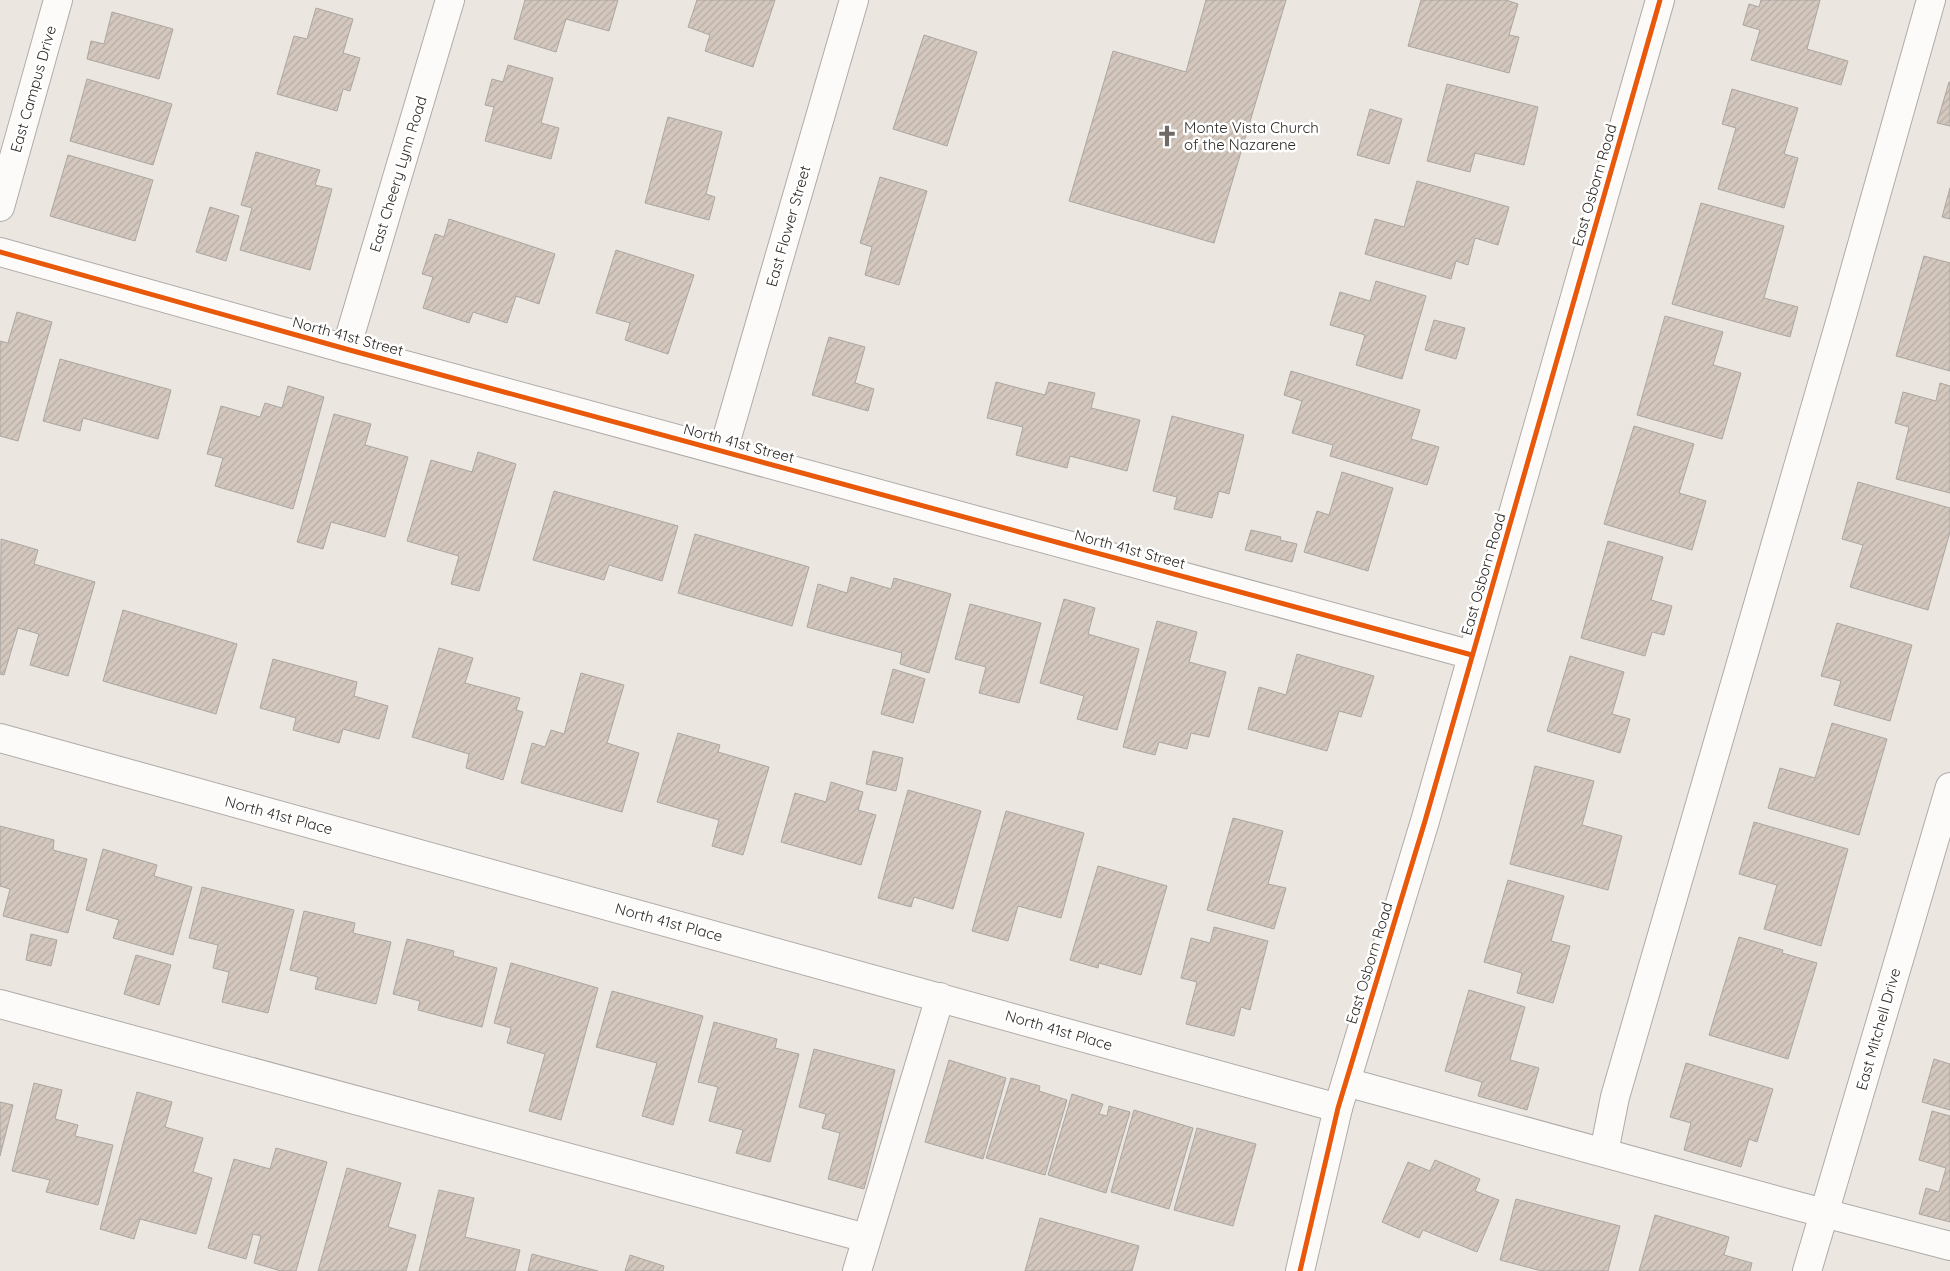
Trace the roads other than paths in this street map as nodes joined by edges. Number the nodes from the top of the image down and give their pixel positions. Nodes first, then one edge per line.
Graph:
1 (58, 0) edge
2 (450, 0) edge
3 (854, 0) edge
4 (1660, 0) edge
5 (1931, 0) edge
6 (0, 207) edge
7 (0, 252) edge
8 (346, 349) junction
9 (723, 451) junction
10 (1472, 656) junction
11 (0, 738) edge
12 (1950, 787) edge
13 (940, 998) junction
14 (0, 1004) edge
15 (1346, 1082) junction
16 (1338, 1108) junction
17 (1604, 1152) junction
18 (1824, 1214) junction
19 (866, 1238) junction
20 (1950, 1246) edge
21 (857, 1271) edge
22 (1300, 1271) edge
23 (1807, 1271) edge

1 - 6 street, East Campus Drive
2 - 8 street, East Cheery Lynn Road
3 - 9 street, East Flower Street
4 - 10 street, East Osborn Road
5 - 17 street
7 - 8 street, North 41st Street
8 - 9 street, North 41st Street
9 - 10 street, North 41st Street
10 - 15 street, East Osborn Road
11 - 13 street, North 41st Place
12 - 18 street, East Mitchell Drive
13 - 16 street, North 41st Place
13 - 19 street
14 - 19 street
15 - 16 street, East Osborn Road
15 - 17 street
16 - 22 street, East Osborn Road
17 - 18 street
18 - 20 street
18 - 23 street, East Mitchell Drive
19 - 21 street

